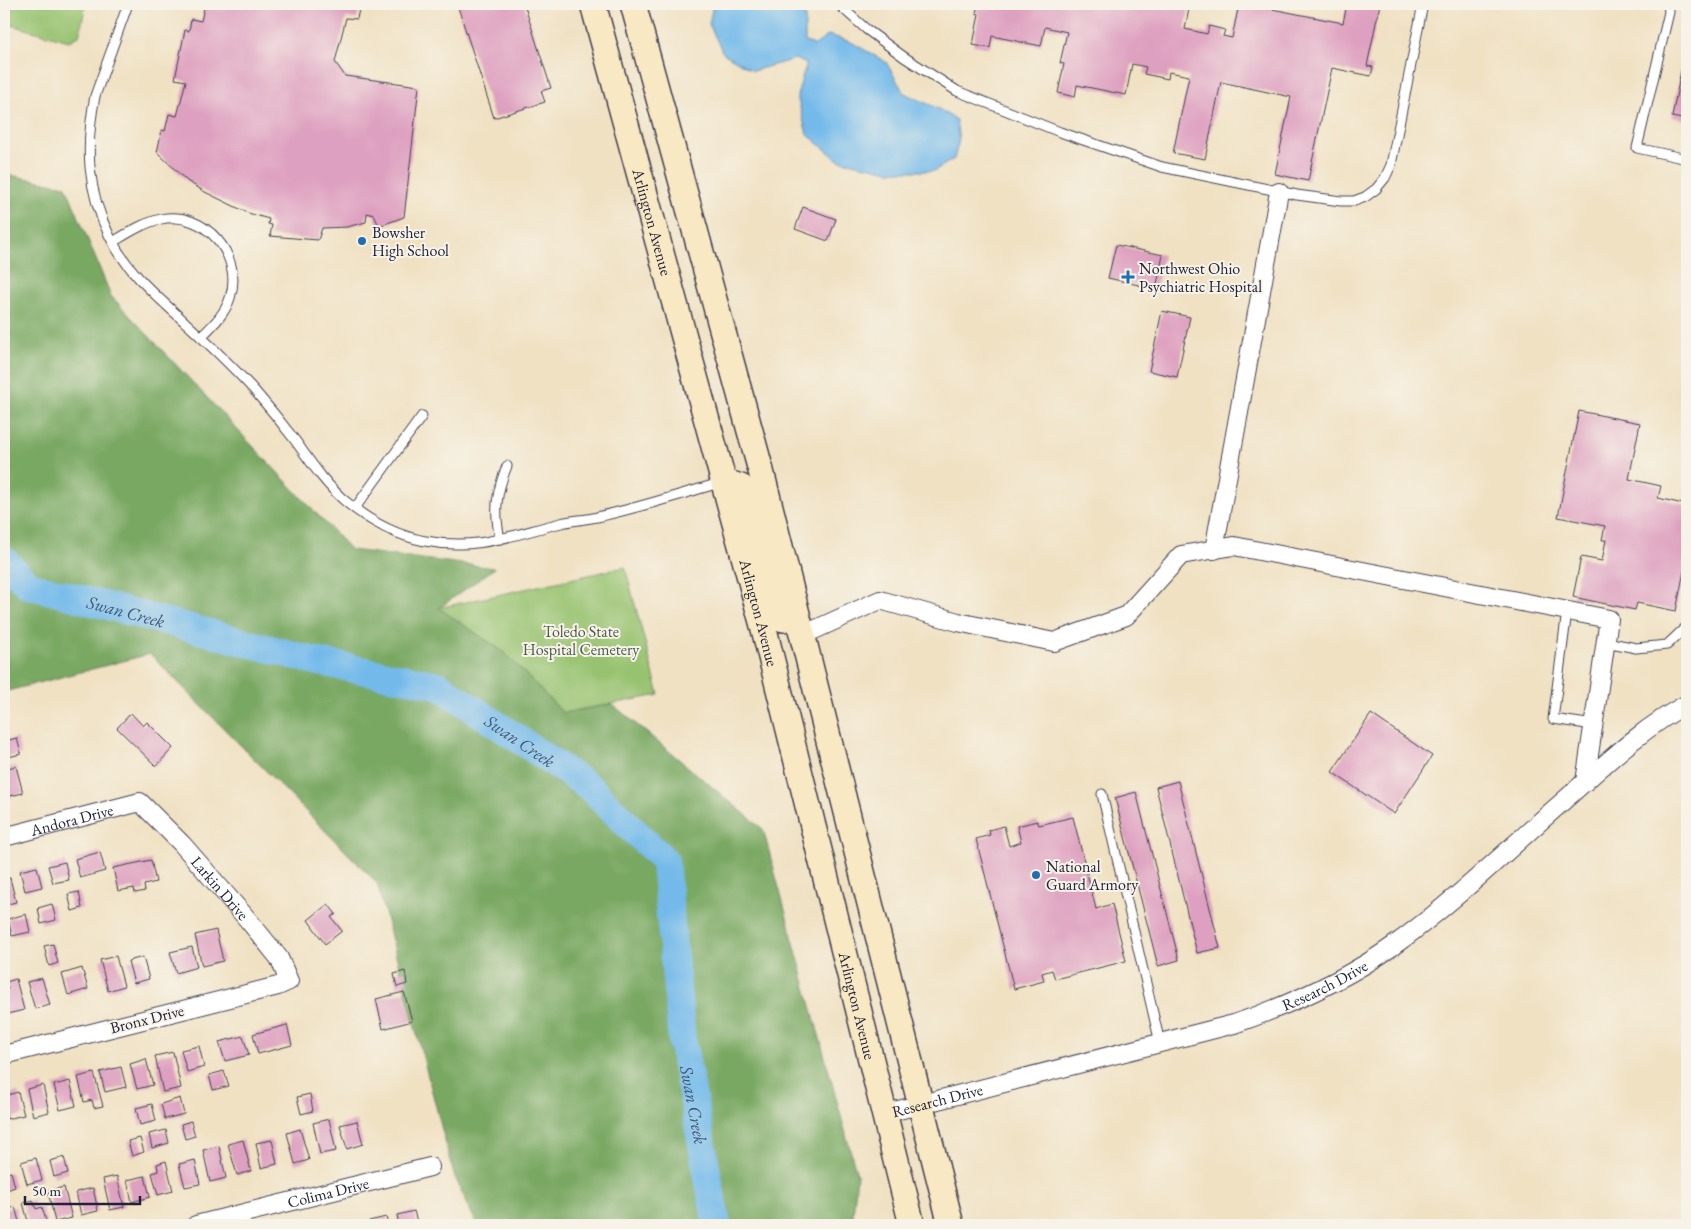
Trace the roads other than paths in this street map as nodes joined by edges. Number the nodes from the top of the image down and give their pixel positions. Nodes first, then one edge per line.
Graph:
1 (128, 4) edge
2 (593, 4) edge
3 (633, 4) edge
4 (838, 4) edge
5 (1423, 4) edge
6 (1668, 4) edge
7 (1687, 159) edge
8 (1279, 192) junction
9 (112, 242) junction
10 (201, 337) junction
11 (422, 416) dead end
12 (507, 466) dead end
13 (725, 482) junction
14 (354, 508) junction
15 (500, 539) junction
16 (1214, 550) junction
17 (1568, 611) junction
18 (1687, 626) edge
19 (803, 634) junction
20 (1606, 642) junction
21 (1687, 704) edge
22 (1594, 725) junction
23 (1586, 782) junction
24 (1102, 794) dead end
25 (140, 802) joint
26 (4, 837) edge
27 (868, 895) junction
28 (289, 980) joint
29 (1160, 1043) junction
30 (4, 1055) edge
31 (920, 1104) junction
32 (883, 1114) junction
33 (430, 1167) dead end
34 (196, 1225) edge
35 (912, 1225) edge
36 (951, 1225) edge

1 - 9 lane
2 - 13 street, Arlington Avenue
3 - 19 street
4 - 8 lane
5 - 8 lane
6 - 7 lane
8 - 16 street
9 - 10 lane
9 - 10 lane
10 - 14 lane
11 - 14 lane
12 - 15 lane
13 - 15 lane
13 - 27 street
13 - 32 street, Arlington Avenue
14 - 15 lane
16 - 17 street
16 - 19 street
17 - 20 street
17 - 22 lane
18 - 20 lane
19 - 27 street
20 - 22 street
21 - 23 street, Research Drive
22 - 23 street
23 - 29 street, Research Drive
24 - 29 lane
25 - 26 street, Andora Drive
25 - 28 street, Larkin Drive
27 - 31 street
28 - 30 street, Bronx Drive
29 - 31 street, Research Drive
31 - 32 street, Research Drive
31 - 36 street
32 - 35 street, Arlington Avenue
33 - 34 street, Colima Drive

